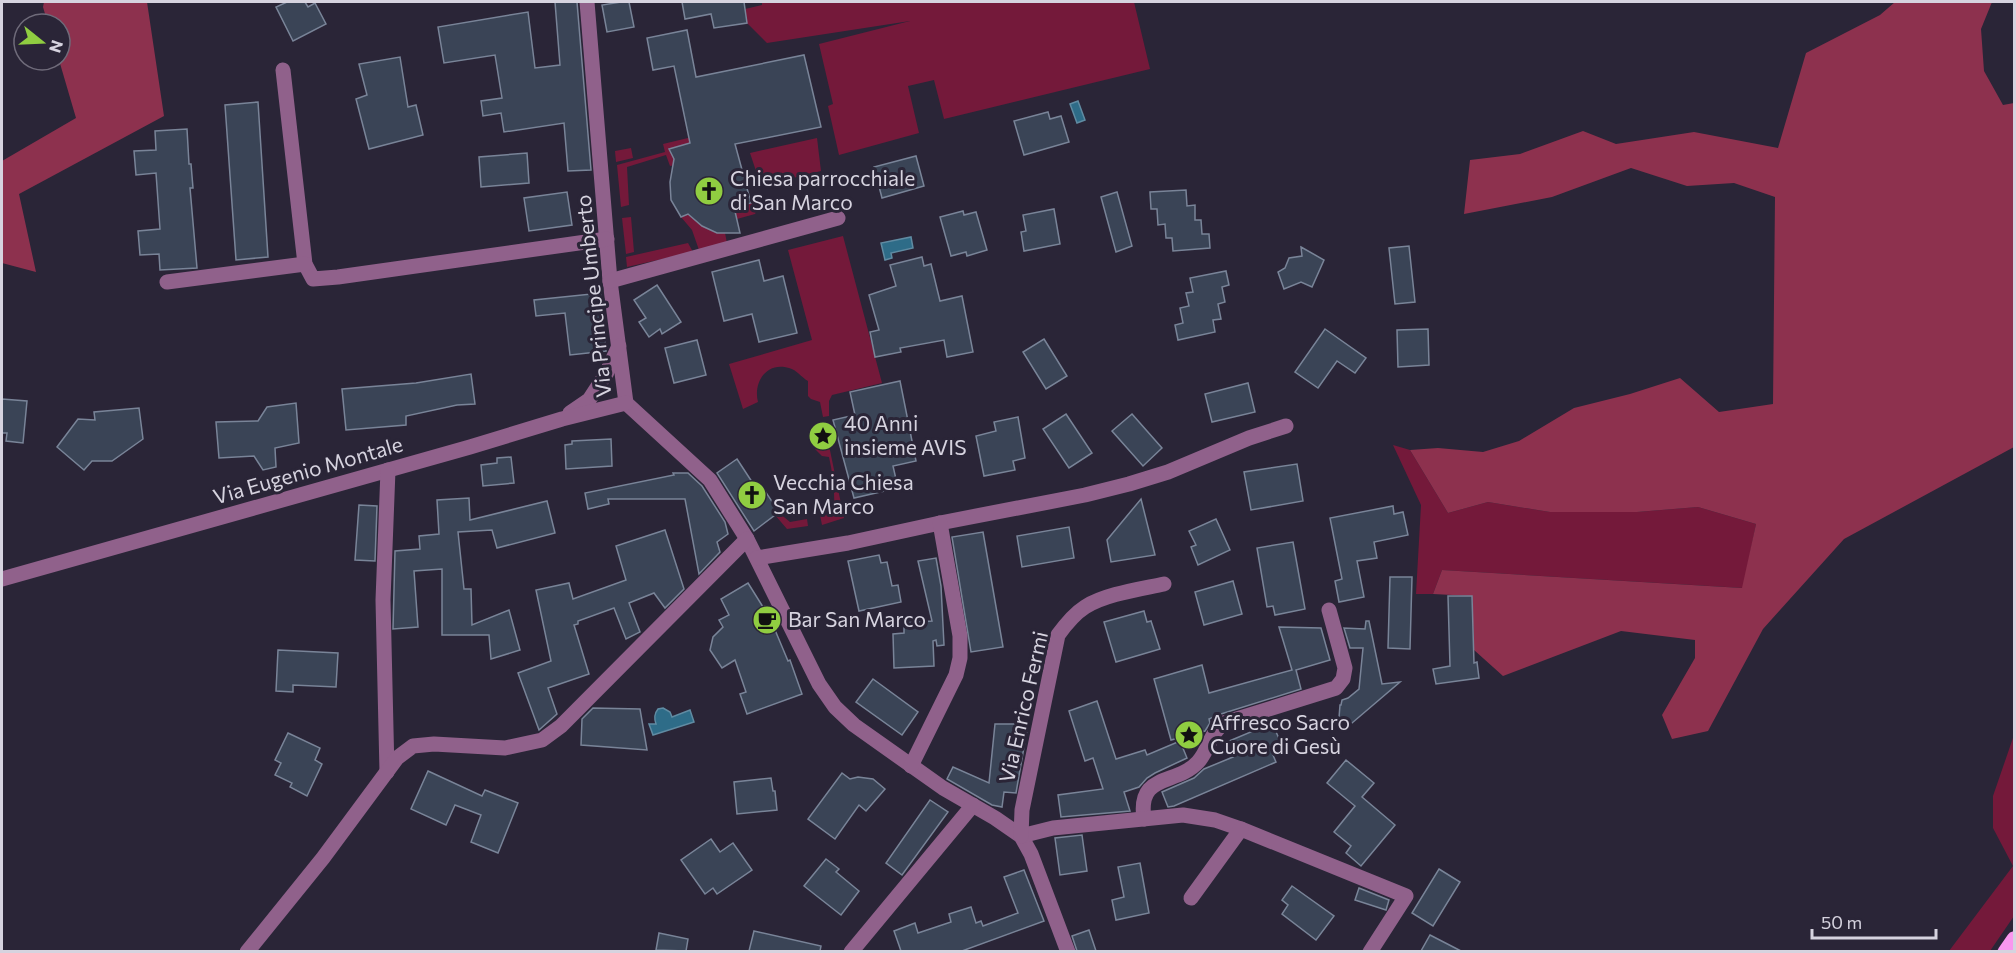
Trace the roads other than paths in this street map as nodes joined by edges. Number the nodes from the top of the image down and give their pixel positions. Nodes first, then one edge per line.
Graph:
1 (587, 2) edge
2 (283, 70) dead end
3 (838, 218) dead end
4 (607, 239) junction
5 (305, 264) junction
6 (610, 281) junction
7 (167, 282) dead end
8 (619, 346) junction
9 (626, 403) junction
10 (562, 419) junction
11 (1286, 426) dead end
12 (388, 470) junction
13 (940, 523) junction
14 (747, 539) junction
15 (757, 558) junction
16 (2, 579) edge
17 (1164, 584) dead end
18 (1329, 610) dead end
19 (911, 766) junction
20 (387, 772) junction
21 (973, 805) junction
22 (1144, 819) junction
23 (1241, 828) junction
24 (1021, 836) junction
25 (1191, 898) dead end
26 (2014, 939) edge
27 (247, 951) edge
28 (851, 951) edge
29 (1068, 951) edge
30 (1370, 951) edge
31 (2005, 951) edge

1 - 4 street, Via Principe Umberto
2 - 5 street
3 - 6 street
4 - 5 street
4 - 6 street, Via Principe Umberto
5 - 7 street
6 - 8 street, Via Principe Umberto
8 - 9 street, Via Principe Umberto
8 - 10 street
9 - 10 street, Via Eugenio Montale
9 - 14 street, Via Principe Umberto
10 - 12 street, Via Eugenio Montale
11 - 13 street
12 - 16 street, Via Eugenio Montale
12 - 20 street
13 - 15 street
13 - 19 street
14 - 15 street, Via Principe Umberto
14 - 20 street
15 - 19 street, Via Principe Umberto
17 - 24 street, Via Enrico Fermi
18 - 22 street
19 - 21 street, Via Principe Umberto
20 - 27 street
21 - 24 street, Via Principe Umberto
21 - 28 street
22 - 23 street
22 - 24 street
23 - 25 street
23 - 30 street
24 - 29 street
26 - 31 main road

